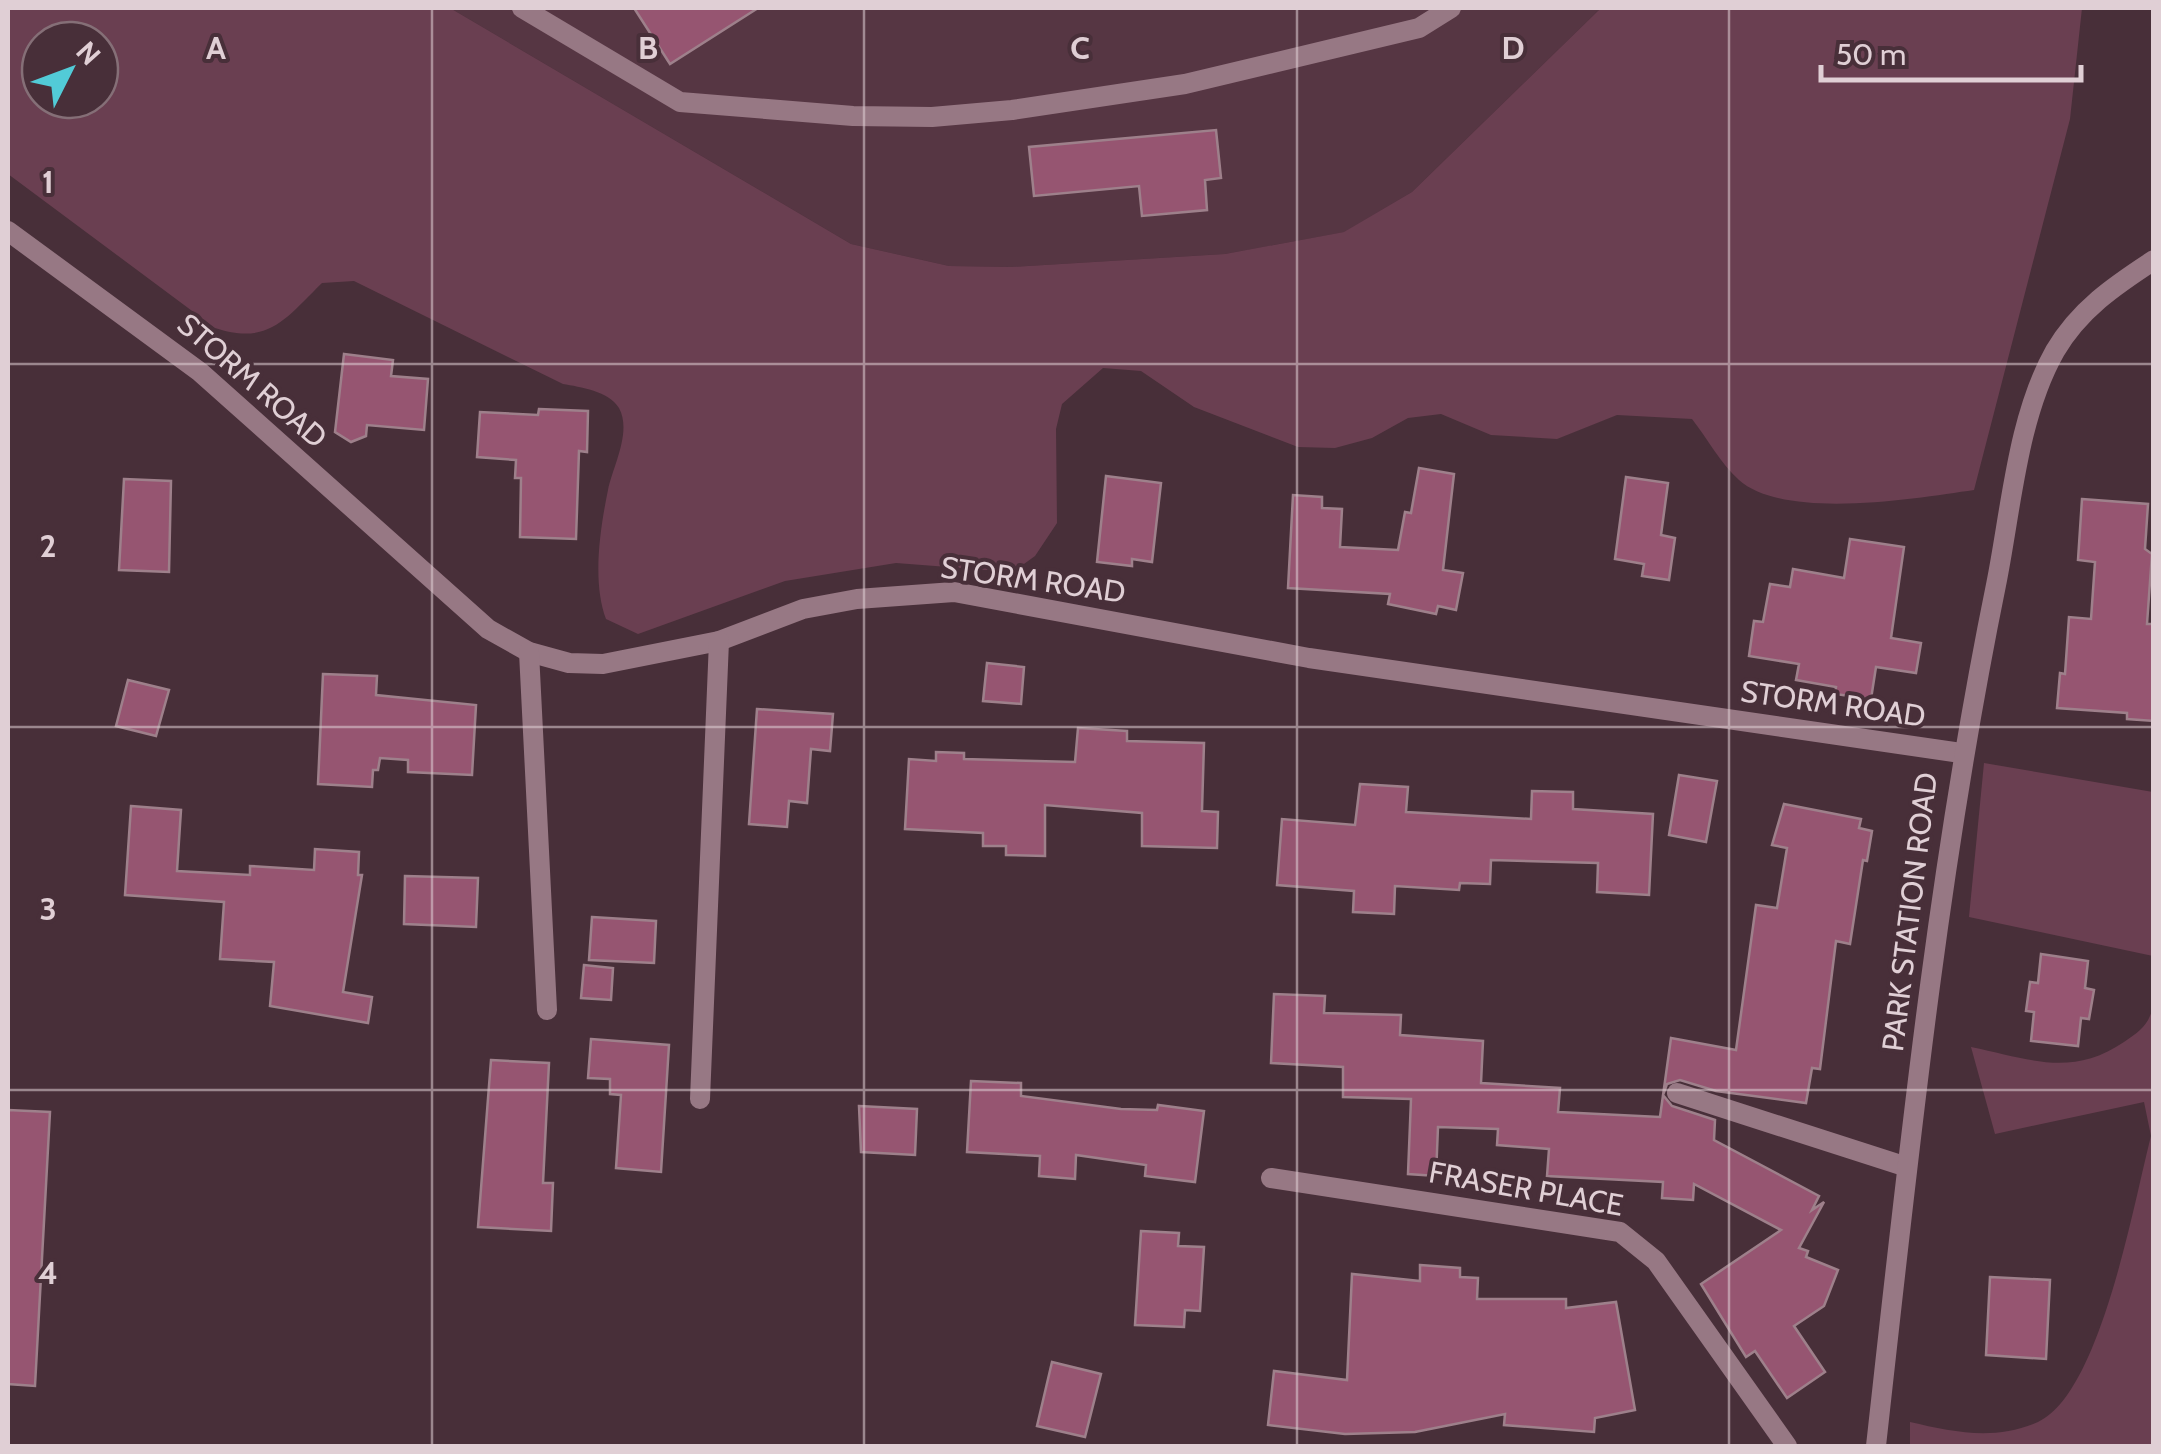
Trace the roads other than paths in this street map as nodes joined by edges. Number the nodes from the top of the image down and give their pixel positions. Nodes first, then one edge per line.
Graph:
1 (522, 8) edge
2 (1452, 8) edge
3 (8, 231) edge
4 (2154, 260) edge
5 (718, 641) junction
6 (529, 652) junction
7 (1962, 753) junction
8 (548, 1010) dead end
9 (1677, 1093) dead end
10 (700, 1099) dead end
11 (1907, 1167) junction
12 (1271, 1178) dead end
13 (1787, 1446) edge
14 (1876, 1446) edge

1 - 2 street
3 - 6 street, STORM ROAD
4 - 7 street, PARK STATION ROAD
5 - 6 street, STORM ROAD
5 - 7 street, STORM ROAD
5 - 10 street
6 - 8 street
7 - 11 street, PARK STATION ROAD
9 - 11 street
11 - 14 street, PARK STATION ROAD
12 - 13 street, FRASER PLACE

